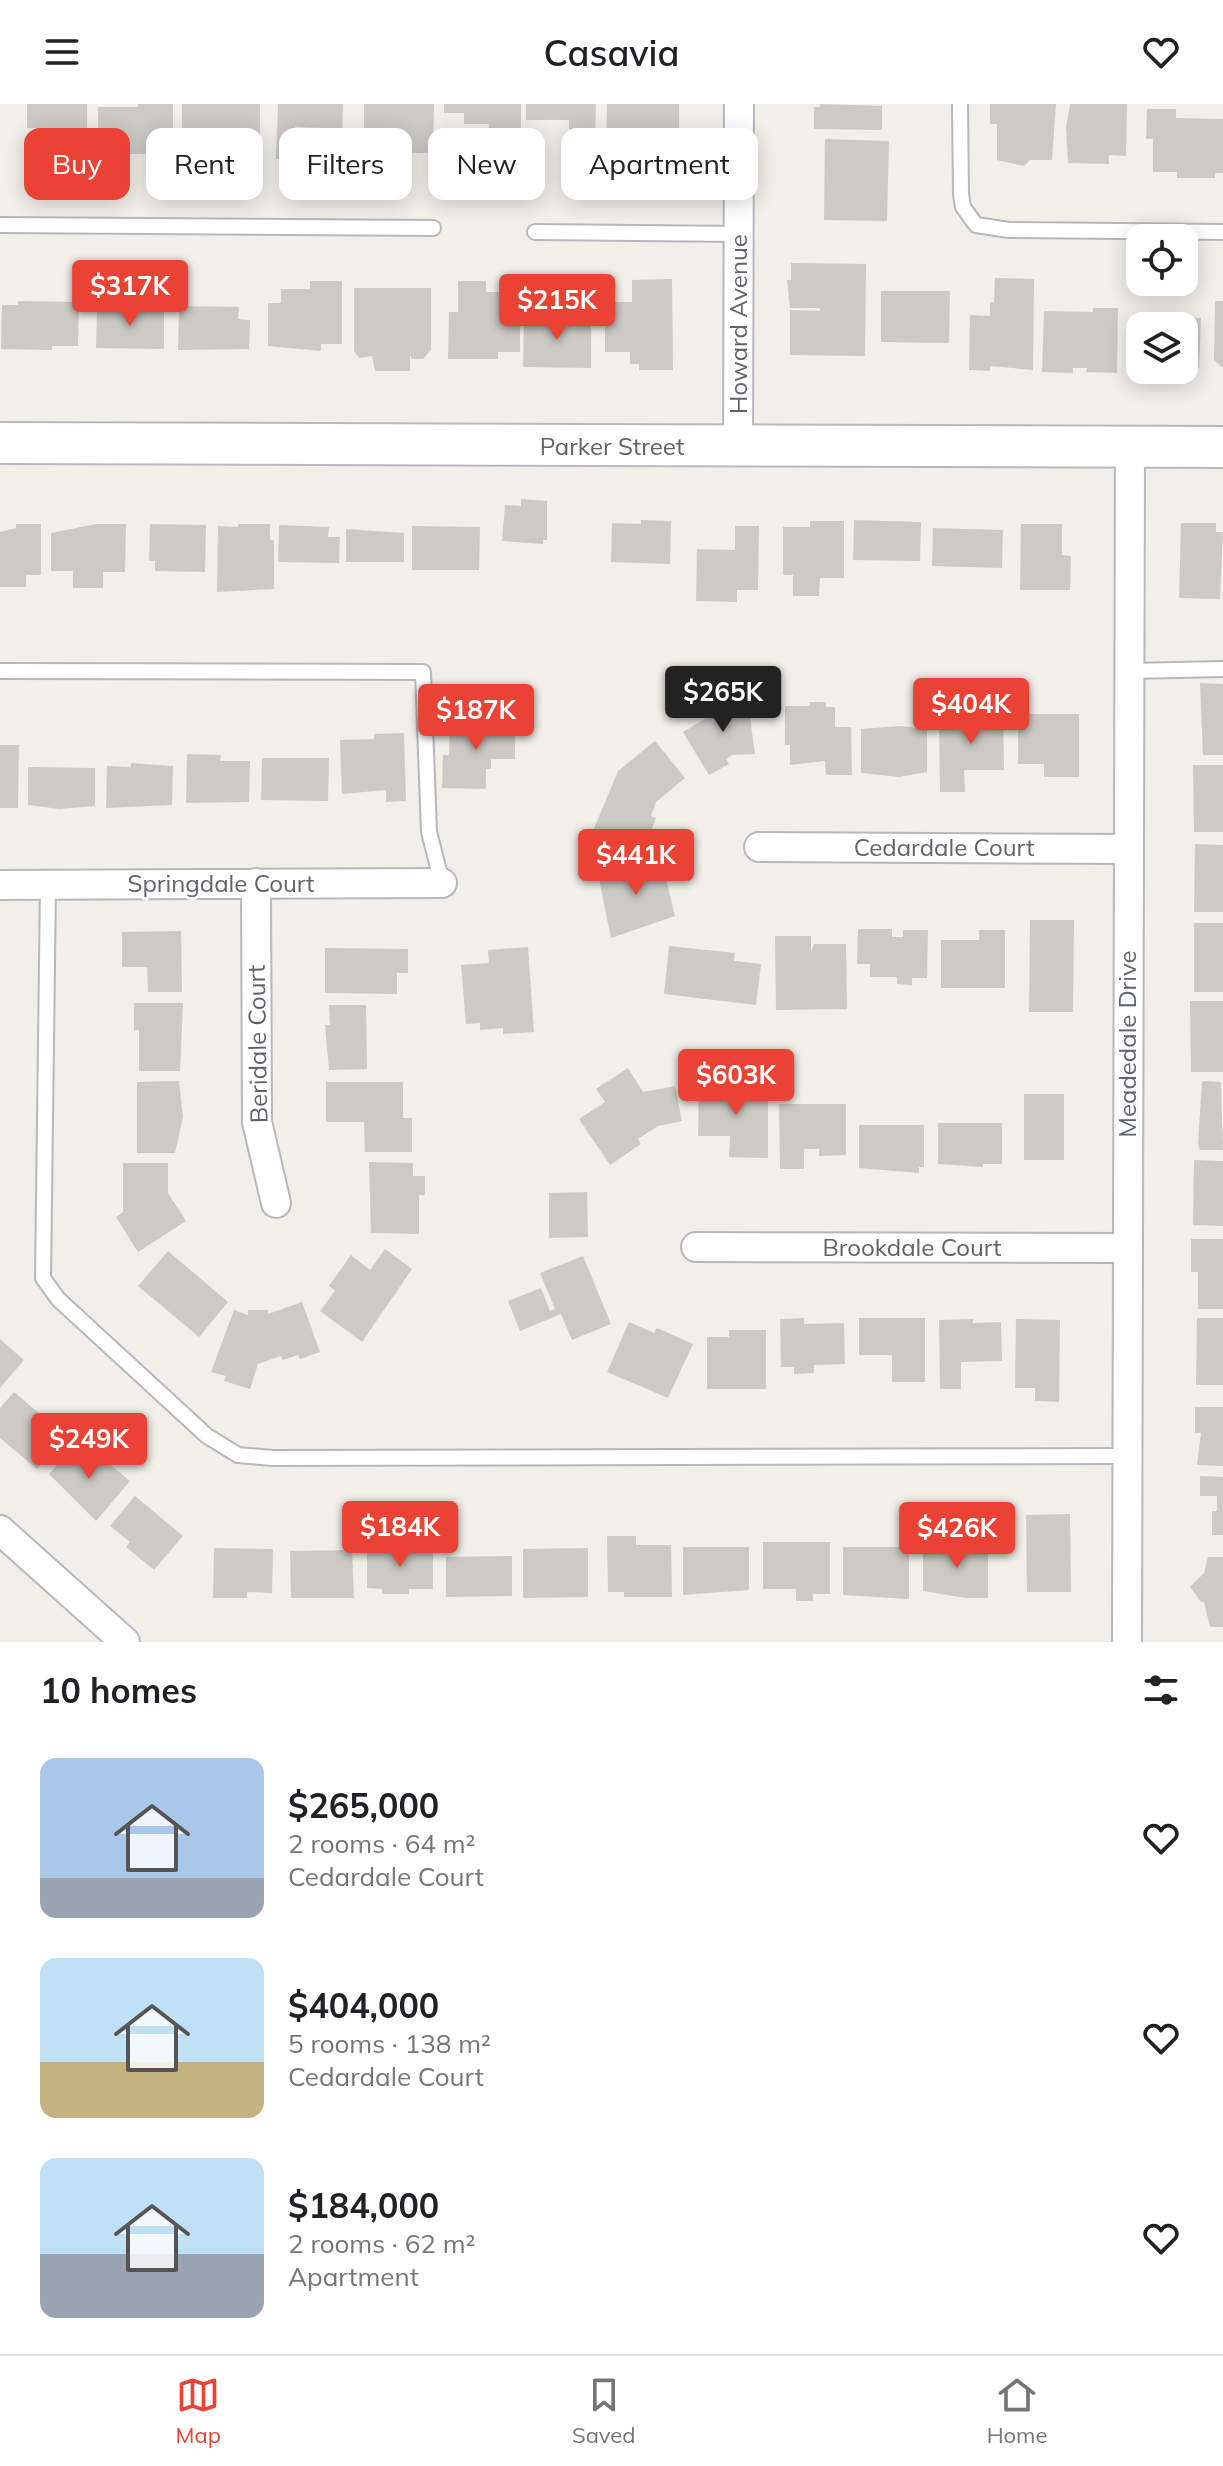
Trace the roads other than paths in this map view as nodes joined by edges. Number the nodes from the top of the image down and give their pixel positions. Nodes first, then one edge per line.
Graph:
1 (739, 104) edge
2 (960, 104) edge
3 (0, 225) edge
4 (433, 228) dead end
5 (535, 232) dead end
6 (1223, 232) edge
7 (740, 234) junction
8 (0, 443) edge
9 (1130, 446) junction
10 (1223, 447) edge
11 (738, 448) junction
12 (1223, 669) edge
13 (0, 671) edge
14 (1129, 671) junction
15 (759, 847) dead end
16 (1128, 849) junction
17 (256, 883) junction
18 (442, 883) joint
19 (0, 885) edge
20 (48, 885) junction
21 (276, 1203) dead end
22 (696, 1247) dead end
23 (1127, 1248) junction
24 (1127, 1456) junction
25 (0, 1530) edge
26 (125, 1642) edge
27 (1127, 1642) edge

1 - 7 street, Howard Avenue
2 - 6 lane
3 - 4 lane
5 - 7 lane
7 - 11 street, Howard Avenue
8 - 11 street, Parker Street
9 - 10 street, Parker Street
9 - 11 street, Parker Street
9 - 14 street, Meadedale Drive
12 - 14 lane
13 - 18 lane
14 - 16 street, Meadedale Drive
15 - 16 street, Cedardale Court
16 - 23 street, Meadedale Drive
17 - 18 street, Springdale Court
17 - 20 street, Springdale Court
17 - 21 street, Beridale Court
19 - 20 street, Springdale Court
20 - 24 lane
22 - 23 street, Brookdale Court
23 - 24 street, Meadedale Drive
24 - 27 street, Meadedale Drive
25 - 26 street

